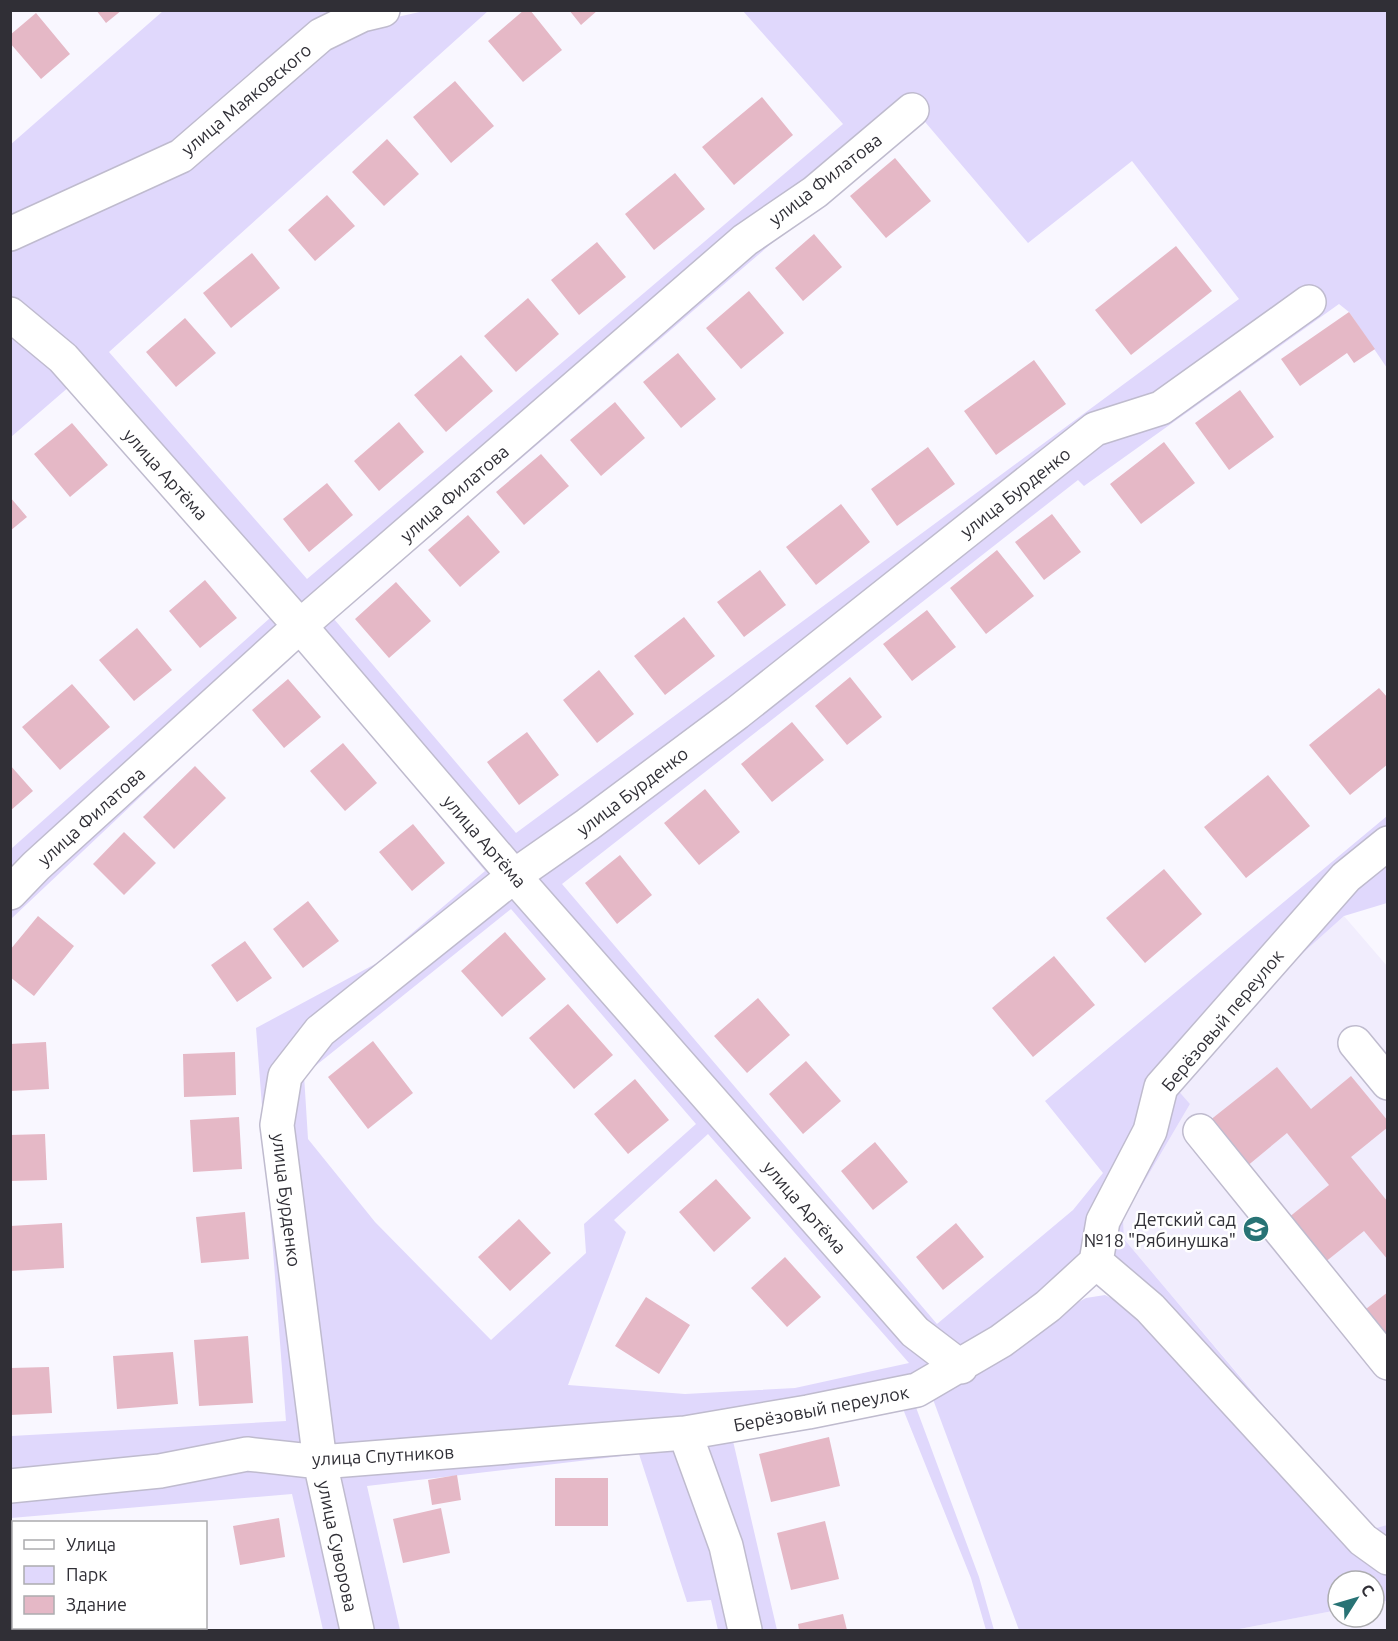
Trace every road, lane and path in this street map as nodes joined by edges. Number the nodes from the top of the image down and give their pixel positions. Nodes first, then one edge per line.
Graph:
1 (383, 10) edge
2 (912, 110) dead end
3 (10, 234) edge
4 (1309, 302) dead end
5 (10, 314) edge
6 (300, 626) junction
7 (1388, 843) edge
8 (514, 876) junction
9 (10, 893) edge
10 (1355, 1043) dead end
11 (1388, 1083) edge
12 (1200, 1131) dead end
13 (1096, 1262) junction
14 (1388, 1363) edge
15 (960, 1367) junction
16 (685, 1433) junction
17 (320, 1462) junction
18 (10, 1486) edge
19 (1379, 1548) edge
20 (357, 1630) edge
21 (745, 1630) edge

1 - 3 street, улица Маяковского
2 - 6 street, улица Филатова
4 - 8 street, улица Бурденко
5 - 6 street, улица Артёма
6 - 8 street, улица Артёма
6 - 9 street, улица Филатова
7 - 13 street, Берёзовый переулок
8 - 15 street, улица Артёма
8 - 17 street, улица Бурденко
10 - 11 street
12 - 14 street
13 - 15 street, Берёзовый переулок
13 - 19 street
15 - 16 street, Берёзовый переулок
16 - 17 street, улица Спутников
16 - 21 street
17 - 18 street, улица Спутников
17 - 20 street, улица Суворова

